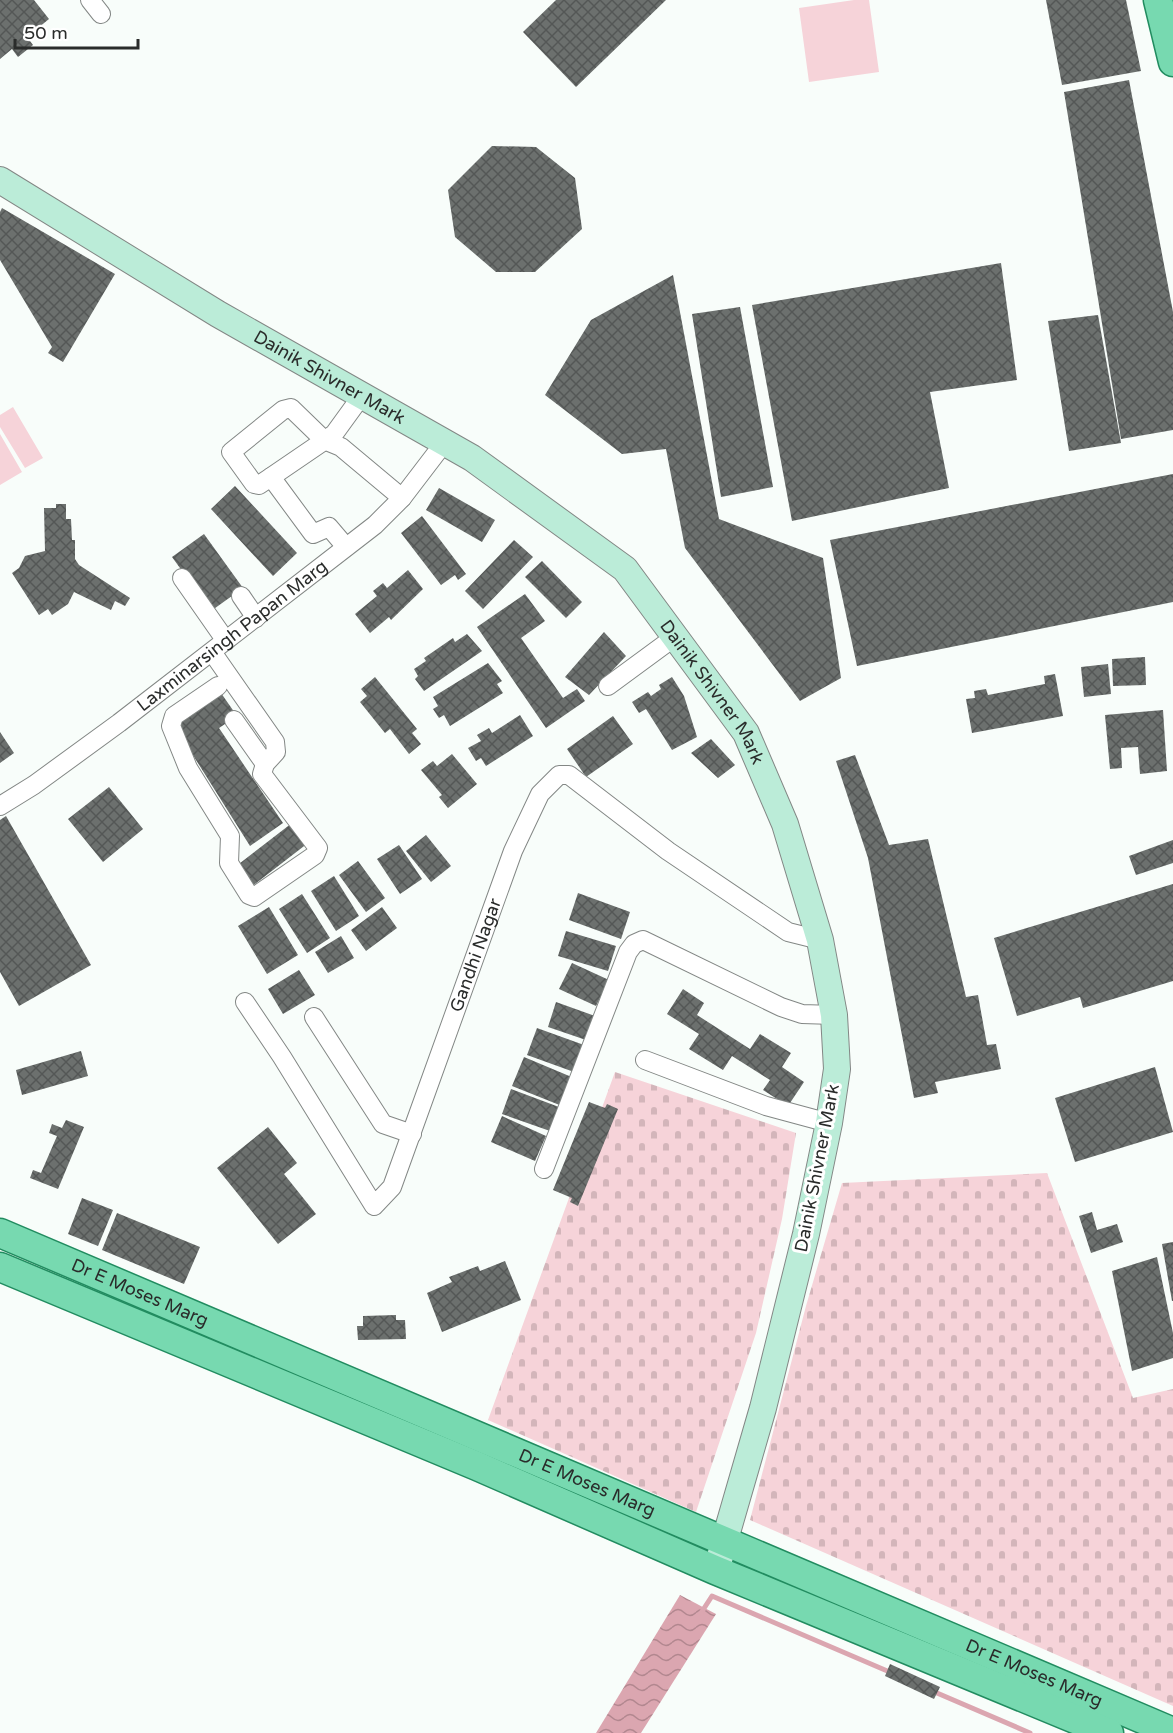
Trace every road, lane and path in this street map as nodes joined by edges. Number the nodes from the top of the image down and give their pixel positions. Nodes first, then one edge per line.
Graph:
1 (1158, 0) edge
2 (1171, 0) edge
3 (1173, 9) edge
4 (1173, 62) edge
5 (0, 180) edge
6 (363, 394) junction
7 (324, 440) junction
8 (444, 443) junction
9 (271, 477) junction
10 (402, 498) junction
11 (346, 547) junction
12 (182, 578) dead end
13 (241, 596) dead end
14 (256, 618) junction
15 (676, 636) junction
16 (219, 646) junction
17 (198, 663) junction
18 (608, 686) dead end
19 (162, 690) junction
20 (173, 706) dead end
21 (234, 720) dead end
22 (265, 764) junction
23 (0, 806) edge
24 (820, 940) junction
25 (245, 1002) dead end
26 (834, 1015) junction
27 (314, 1017) dead end
28 (645, 1060) dead end
29 (829, 1124) junction
30 (412, 1134) junction
31 (544, 1169) dead end
32 (0, 1233) edge
33 (0, 1267) edge
34 (104, 1277) junction
35 (90, 1305) junction
36 (489, 1441) junction
37 (477, 1466) junction
38 (725, 1541) junction
39 (715, 1570) junction
40 (822, 1583) junction
41 (810, 1610) junction
42 (1173, 1732) edge
43 (1108, 1733) edge

1 - 4 main road
2 - 3 main road
5 - 6 main road, Dainik Shivner Mark
6 - 7 street
6 - 8 main road, Dainik Shivner Mark
7 - 9 street
7 - 9 street
7 - 10 street
8 - 10 street, Laxminarsingh Papan Marg
8 - 15 main road, Dainik Shivner Mark
9 - 11 street
10 - 11 street, Laxminarsingh Papan Marg
11 - 14 street, Laxminarsingh Papan Marg
12 - 16 street
13 - 14 street
14 - 16 street, Laxminarsingh Papan Marg
15 - 18 street
15 - 24 main road, Dainik Shivner Mark
16 - 17 street, Laxminarsingh Papan Marg
16 - 22 street
17 - 19 street, Laxminarsingh Papan Marg
17 - 22 street
19 - 20 street
19 - 23 street, Laxminarsingh Papan Marg
21 - 22 street
24 - 26 main road, Dainik Shivner Mark
24 - 30 street, Gandhi Nagar
25 - 30 street, Gandhi Nagar
26 - 29 main road, Dainik Shivner Mark
26 - 31 street
27 - 30 street
28 - 29 street
29 - 38 main road, Dainik Shivner Mark
32 - 34 main road, Dr E Moses Marg
33 - 35 main road, Dr E Moses Marg
34 - 35 main road
34 - 36 main road, Dr E Moses Marg
35 - 37 main road, Dr E Moses Marg
36 - 37 main road
36 - 38 main road, Dr E Moses Marg
37 - 39 main road, Dr E Moses Marg
38 - 39 main road, Dainik Shivner Mark
38 - 40 main road, Dr E Moses Marg
39 - 41 main road, Dr E Moses Marg
40 - 41 street
40 - 42 main road, Dr E Moses Marg
41 - 43 main road, Dr E Moses Marg

